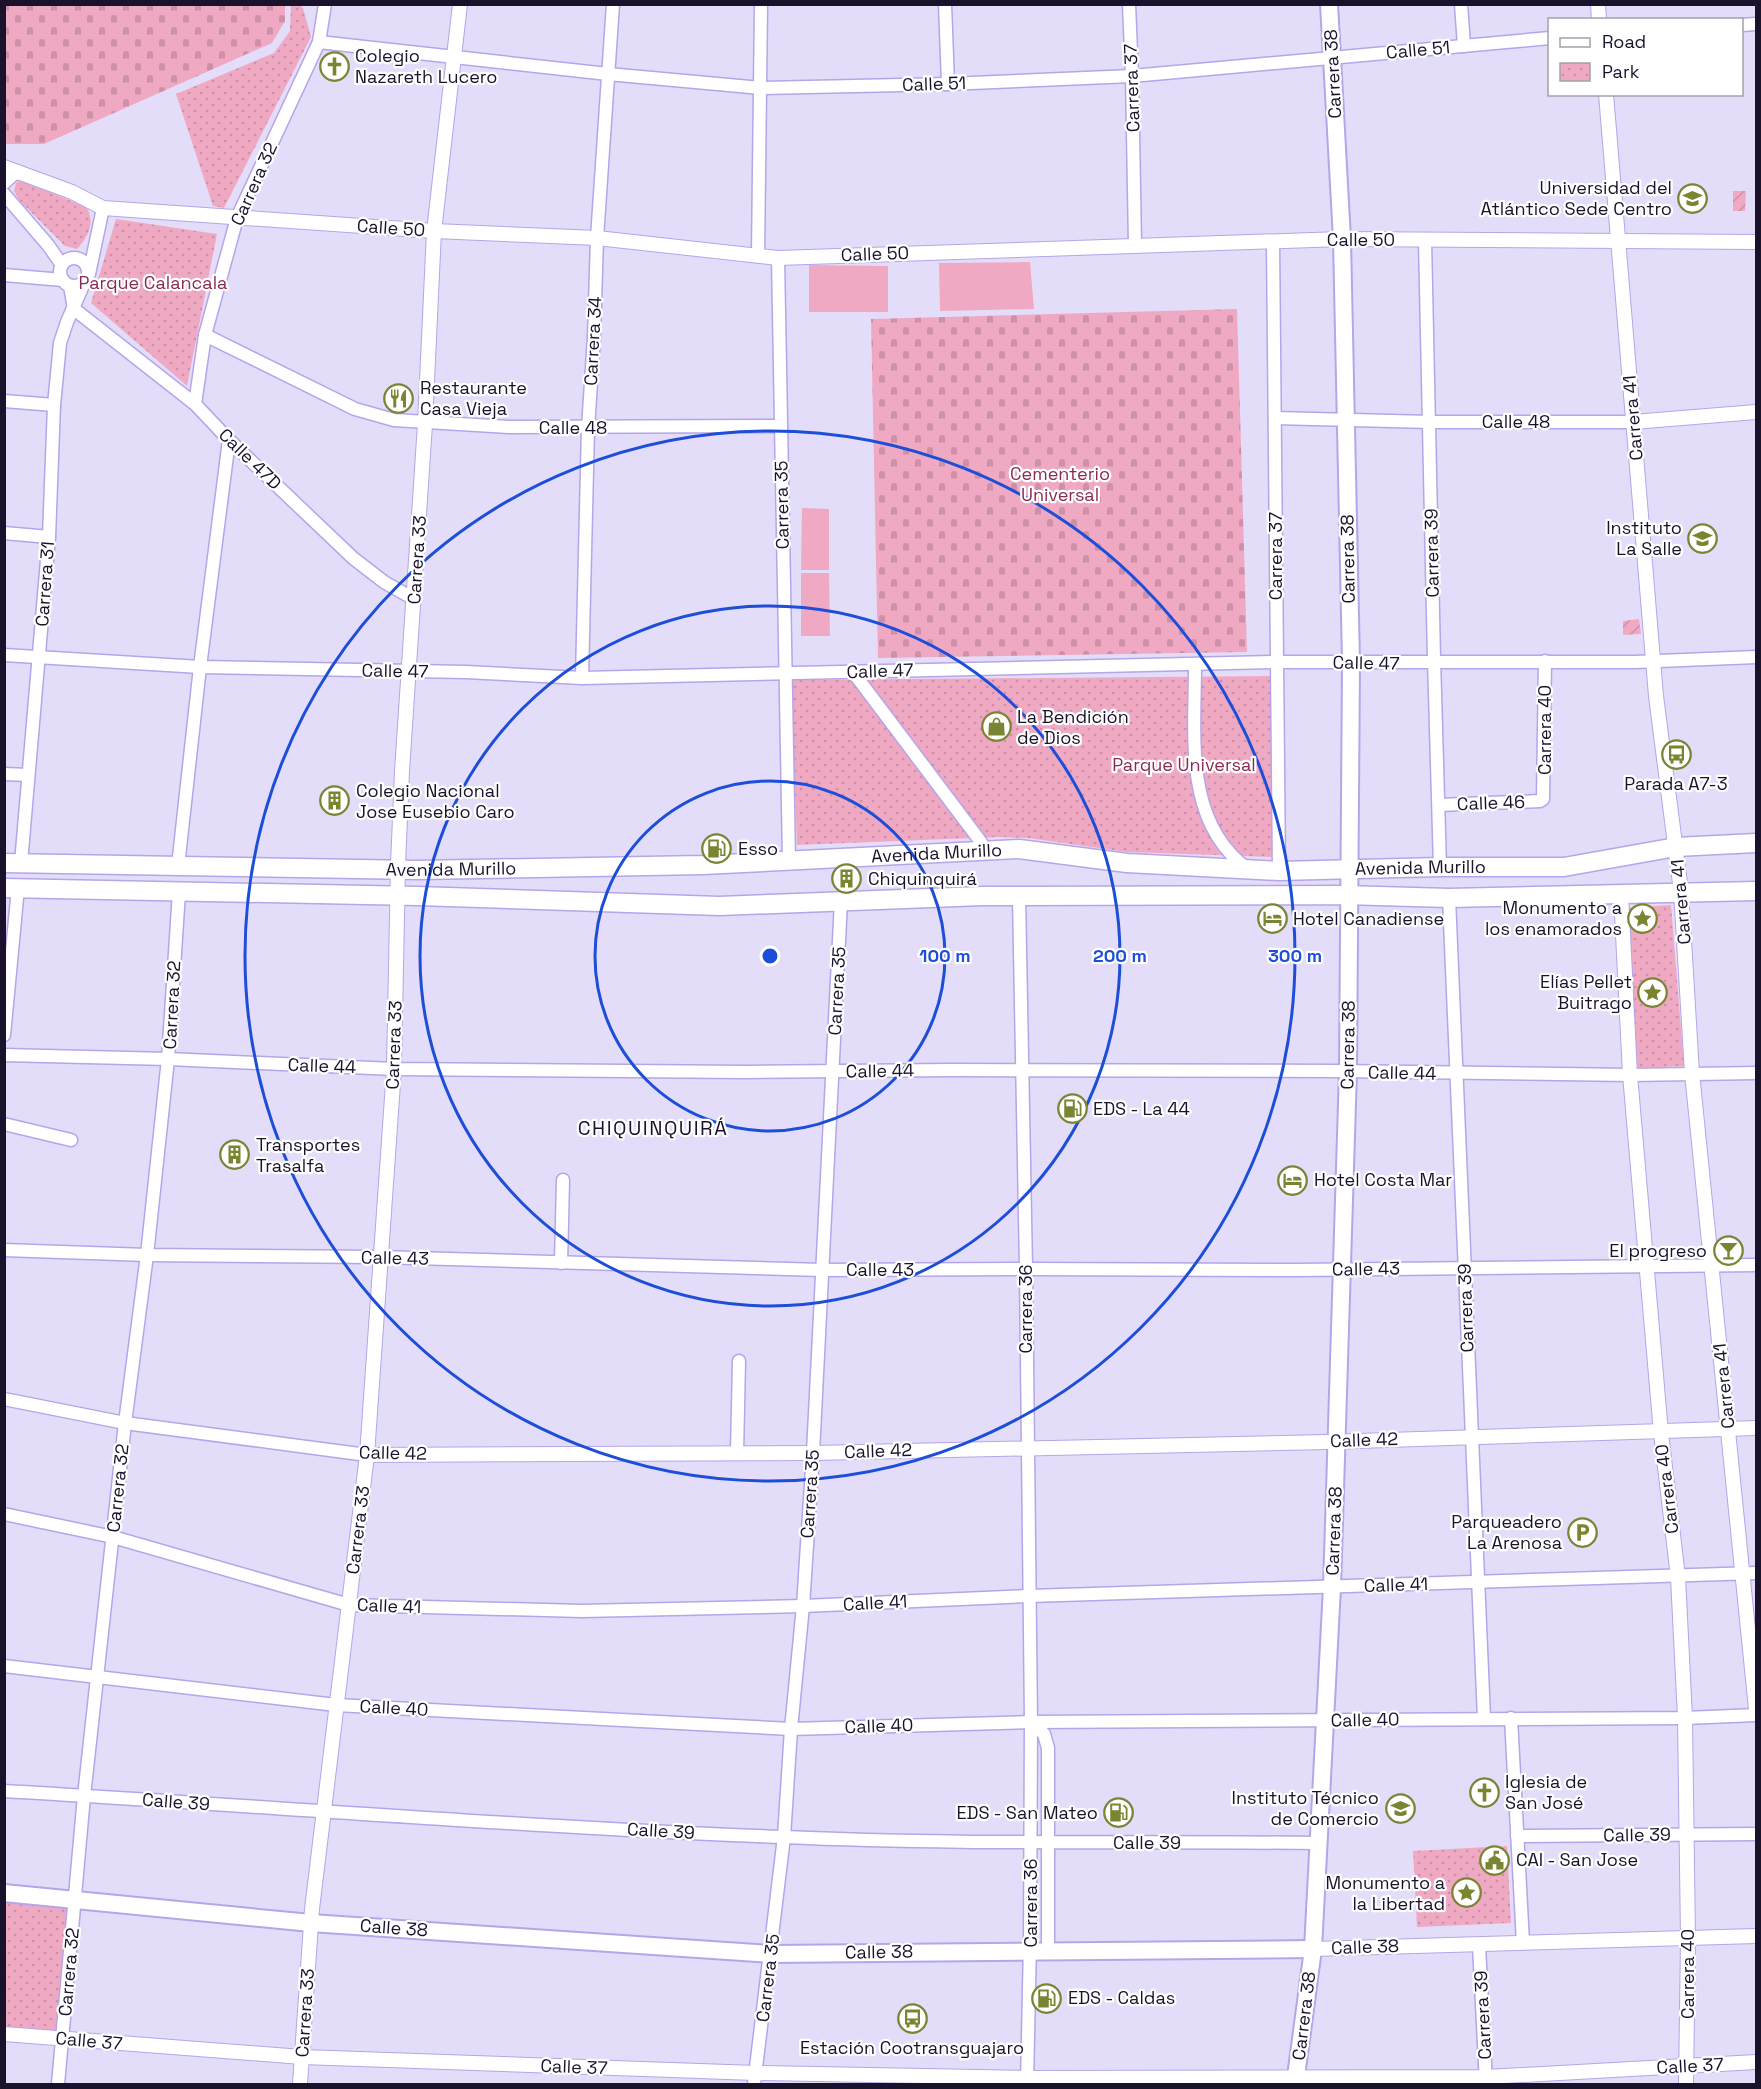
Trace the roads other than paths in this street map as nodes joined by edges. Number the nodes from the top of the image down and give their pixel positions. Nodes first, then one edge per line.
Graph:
1 (316, 4) edge
2 (325, 4) edge
3 (460, 4) edge
4 (613, 4) edge
5 (761, 4) edge
6 (945, 4) edge
7 (1129, 4) edge
8 (1329, 4) edge
9 (1461, 4) edge
10 (322, 18) junction
11 (1548, 38) edge
12 (318, 42) junction
13 (1464, 46) junction
14 (453, 58) junction
15 (1331, 58) junction
16 (608, 74) junction
17 (1132, 76) junction
18 (948, 84) junction
19 (760, 88) junction
20 (1606, 96) edge
21 (4, 167) edge
22 (22, 173) junction
23 (4, 183) edge
24 (4, 194) edge
25 (103, 208) junction
26 (237, 218) junction
27 (434, 231) junction
28 (597, 238) junction
29 (1342, 239) junction
30 (1425, 240) junction
31 (1273, 242) junction
32 (1618, 242) junction
33 (1756, 242) edge
34 (94, 244) junction
35 (1136, 244) junction
36 (758, 256) junction
37 (777, 258) junction
38 (67, 270) junction
39 (4, 275) edge
40 (86, 279) junction
41 (75, 305) junction
42 (205, 335) junction
43 (4, 401) edge
44 (195, 404) junction
45 (54, 405) junction
46 (1756, 412) edge
47 (1275, 418) junction
48 (1346, 420) junction
49 (1430, 422) junction
50 (1633, 423) junction
51 (425, 424) junction
52 (781, 426) junction
53 (588, 428) junction
54 (229, 440) junction
55 (4, 533) edge
56 (49, 537) junction
57 (414, 599) junction
58 (4, 655) edge
59 (39, 657) junction
60 (1756, 657) edge
61 (1545, 661) junction
62 (1277, 662) junction
63 (1351, 662) junction
64 (1654, 662) junction
65 (1434, 664) junction
66 (1195, 665) junction
67 (200, 667) junction
68 (409, 672) junction
69 (853, 672) junction
70 (785, 674) junction
71 (582, 678) junction
72 (4, 774) edge
73 (28, 775) junction
74 (1543, 800) joint
75 (1439, 805) junction
76 (1756, 843) edge
77 (1676, 847) junction
78 (984, 849) junction
79 (789, 860) junction
80 (13, 863) edge
81 (178, 866) junction
82 (1440, 867) junction
83 (1350, 869) junction
84 (398, 870) junction
85 (1250, 871) junction
86 (1279, 871) junction
87 (11, 888) edge
88 (1681, 891) junction
89 (1756, 891) edge
90 (179, 892) junction
91 (1621, 894) junction
92 (398, 896) junction
93 (1019, 896) junction
94 (1350, 896) junction
95 (1449, 898) junction
96 (841, 901) junction
97 (4, 1035) edge
98 (4, 1055) edge
99 (168, 1059) junction
100 (394, 1069) junction
101 (1021, 1071) junction
102 (1348, 1071) junction
103 (832, 1072) junction
104 (1756, 1072) edge
105 (1457, 1074) junction
106 (1692, 1074) junction
107 (1630, 1075) junction
108 (4, 1124) edge
109 (71, 1140) dead end
110 (563, 1180) dead end
111 (4, 1250) edge
112 (147, 1254) junction
113 (379, 1257) junction
114 (561, 1263) junction
115 (1712, 1265) junction
116 (1756, 1265) edge
117 (1646, 1266) junction
118 (1465, 1268) junction
119 (1026, 1269) junction
120 (1341, 1269) junction
121 (822, 1270) junction
122 (739, 1361) dead end
123 (4, 1399) edge
124 (125, 1423) junction
125 (1728, 1428) junction
126 (1756, 1428) edge
127 (1660, 1433) junction
128 (1472, 1436) junction
129 (1336, 1441) junction
130 (1027, 1447) junction
131 (737, 1453) junction
132 (813, 1453) junction
133 (367, 1455) junction
134 (4, 1514) edge
135 (113, 1537) junction
136 (1750, 1573) edge
137 (1678, 1577) junction
138 (1478, 1582) junction
139 (1332, 1587) junction
140 (1030, 1596) junction
141 (349, 1605) junction
142 (803, 1606) junction
143 (4, 1666) edge
144 (99, 1677) junction
145 (336, 1705) junction
146 (1756, 1709) edge
147 (1756, 1714) edge
148 (1484, 1718) junction
149 (1511, 1718) junction
150 (1685, 1718) junction
151 (1325, 1720) junction
152 (1031, 1722) junction
153 (791, 1729) junction
154 (4, 1791) edge
155 (84, 1796) junction
156 (323, 1812) junction
157 (1686, 1834) junction
158 (1756, 1834) edge
159 (1517, 1836) junction
160 (784, 1837) junction
161 (1031, 1843) junction
162 (1048, 1843) junction
163 (1318, 1843) junction
164 (4, 1893) edge
165 (76, 1899) junction
166 (311, 1923) junction
167 (1756, 1936) edge
168 (1688, 1939) junction
169 (1523, 1943) junction
170 (1479, 1945) junction
171 (1313, 1949) junction
172 (1030, 1951) junction
173 (1048, 1951) junction
174 (771, 1954) junction
175 (4, 2034) edge
176 (63, 2039) junction
177 (302, 2057) junction
178 (1756, 2062) edge
179 (1688, 2066) junction
180 (755, 2079) edge
181 (1027, 2081) edge
182 (1486, 2081) edge
183 (1295, 2082) edge
184 (58, 2085) edge
185 (300, 2085) edge
186 (1686, 2085) edge

1 - 10 street
2 - 10 street, Carrera 32
3 - 14 street, Carrera 33
4 - 16 street, Carrera 34
5 - 19 street
6 - 18 street
7 - 17 street, Carrera 37
8 - 15 main road, Carrera 38
9 - 13 street
10 - 12 street, Carrera 32
11 - 13 street, Calle 51
12 - 14 street, Calle 51
12 - 26 street, Carrera 32
13 - 15 street, Calle 51
14 - 16 street, Calle 51
14 - 27 street, Carrera 33
15 - 17 street, Calle 51
15 - 29 main road, Carrera 38
16 - 19 street, Calle 51
16 - 28 street, Carrera 34
17 - 18 street, Calle 51
17 - 35 street, Carrera 37
18 - 19 street, Calle 51
19 - 36 street
20 - 32 street, Carrera 41
21 - 22 street, Calle 50
22 - 23 street
22 - 25 street, Calle 50
24 - 38 street
25 - 26 street, Calle 50
25 - 34 street, Carrera 31
26 - 27 street, Calle 50
26 - 42 street, Carrera 32
27 - 28 street, Calle 50
27 - 51 street, Carrera 33
28 - 36 street, Calle 50
28 - 53 street, Carrera 34
29 - 30 street, Calle 50
29 - 31 street, Calle 50
29 - 48 main road, Carrera 38
30 - 32 street, Calle 50
30 - 49 street, Carrera 39
31 - 35 street, Calle 50
31 - 47 street, Carrera 37
32 - 33 street, Calle 50
32 - 50 street, Carrera 41
34 - 38 street
34 - 40 street, Carrera 31
35 - 37 street, Calle 50
36 - 37 street, Calle 50
37 - 52 street, Carrera 35
38 - 39 street
38 - 40 street
38 - 40 street
38 - 41 street
40 - 41 street, Carrera 31
41 - 44 street, Calle 47D
41 - 45 street, Carrera 31
42 - 44 street, Carrera 32
42 - 51 street, Calle 48
43 - 45 street
44 - 54 street, Calle 47D
45 - 56 street, Carrera 31
46 - 50 street, Calle 48
47 - 48 street, Calle 48
47 - 62 street, Carrera 37
48 - 49 street, Calle 48
48 - 63 main road, Carrera 38
49 - 50 street, Calle 48
49 - 65 street, Carrera 39
50 - 64 street, Carrera 41
51 - 53 street, Calle 48
51 - 57 street, Carrera 33
52 - 53 street, Calle 48
52 - 70 street, Carrera 35
53 - 71 street, Carrera 34
54 - 57 street, Calle 47D
54 - 67 street
55 - 56 street
56 - 59 street, Carrera 31
57 - 68 street, Carrera 33
58 - 59 street, Calle 47
59 - 67 street, Calle 47
59 - 73 street, Carrera 31
60 - 64 street, Calle 47
61 - 64 street, Calle 47
61 - 65 street, Calle 47
61 - 74 street, Carrera 40
62 - 63 street, Calle 47
62 - 66 street, Calle 47
62 - 86 street, Carrera 37
63 - 65 street, Calle 47
63 - 83 main road, Carrera 38
64 - 77 street, Carrera 41
65 - 75 street, Carrera 39
66 - 69 street, Calle 47
66 - 85 street
67 - 68 street, Calle 47
67 - 81 street
68 - 71 street, Calle 47
68 - 84 street, Carrera 33
69 - 70 street, Calle 47
69 - 78 street
70 - 71 street, Calle 47
70 - 79 street, Carrera 35
72 - 73 street
73 - 80 street, Carrera 31
74 - 75 street, Calle 46
75 - 82 street, Carrera 39
76 - 77 main road, Avenida Murillo
77 - 82 main road, Avenida Murillo
77 - 88 street, Carrera 41
78 - 79 main road, Avenida Murillo
78 - 85 main road, Avenida Murillo
79 - 84 main road, Avenida Murillo
80 - 81 main road, Avenida Murillo
81 - 84 main road, Avenida Murillo
82 - 83 main road, Avenida Murillo
83 - 86 main road, Avenida Murillo
83 - 94 main road, Carrera 38
84 - 92 street, Carrera 33
85 - 86 main road, Avenida Murillo
87 - 90 main road, Avenida Murillo
87 - 97 street
88 - 89 main road, Avenida Murillo
88 - 91 main road, Avenida Murillo
88 - 106 street, Carrera 41
90 - 92 main road, Avenida Murillo
90 - 99 street, Carrera 32
91 - 95 main road, Avenida Murillo
91 - 107 street, Carrera 40
92 - 96 main road, Avenida Murillo
92 - 100 street, Carrera 33
93 - 94 main road, Avenida Murillo
93 - 96 main road, Avenida Murillo
93 - 101 street, Carrera 36
94 - 95 main road, Avenida Murillo
94 - 102 main road, Carrera 38
95 - 105 street, Carrera 39
96 - 103 street, Carrera 35
98 - 99 street, Calle 44
99 - 100 street, Calle 44
99 - 112 street, Carrera 32
100 - 103 street, Calle 44
100 - 113 street, Carrera 33
101 - 102 street, Calle 44
101 - 103 street, Calle 44
101 - 119 street, Carrera 36
102 - 105 street, Calle 44
102 - 120 main road, Carrera 38
103 - 121 street, Carrera 35
104 - 106 street, Calle 44
105 - 107 street, Calle 44
105 - 118 street, Carrera 39
106 - 107 street, Calle 44
106 - 115 street, Carrera 41
107 - 117 street, Carrera 40
108 - 109 street
110 - 114 street
111 - 112 street, Calle 43
112 - 113 street, Calle 43
112 - 124 street, Carrera 32
113 - 114 street, Calle 43
113 - 133 street, Carrera 33
114 - 121 street, Calle 43
115 - 116 street, Calle 43
115 - 117 street, Calle 43
115 - 125 street, Carrera 41
117 - 118 street, Calle 43
117 - 127 street, Carrera 40
118 - 120 street, Calle 43
118 - 128 street, Carrera 39
119 - 120 street, Calle 43
119 - 121 street, Calle 43
119 - 130 street, Carrera 36
120 - 129 main road, Carrera 38
121 - 132 street, Carrera 35
122 - 131 street
123 - 124 street, Calle 42
124 - 133 street, Calle 42
124 - 135 street, Carrera 32
125 - 126 street, Calle 42
125 - 127 street, Calle 42
125 - 136 street, Carrera 41
127 - 128 street, Calle 42
127 - 137 street, Carrera 40
128 - 129 street, Calle 42
128 - 138 street, Carrera 39
129 - 130 street, Calle 42
129 - 139 main road, Carrera 38
130 - 132 street, Calle 42
130 - 140 street, Carrera 36
131 - 132 street, Calle 42
131 - 133 street, Calle 42
132 - 142 street, Carrera 35
133 - 141 street, Carrera 33
134 - 135 street, Calle 41
135 - 141 street, Calle 41
135 - 144 street, Carrera 32
136 - 137 street, Calle 41
136 - 146 street, Carrera 41
137 - 138 street, Calle 41
137 - 150 street, Carrera 40
138 - 139 street, Calle 41
138 - 148 street, Carrera 39
139 - 140 street, Calle 41
139 - 151 main road, Carrera 38
140 - 142 street, Calle 41
140 - 152 street, Carrera 36
141 - 142 street, Calle 41
141 - 145 street, Carrera 33
142 - 153 street, Carrera 35
143 - 144 street, Calle 40
144 - 145 street, Calle 40
144 - 155 street, Carrera 32
145 - 153 street, Calle 40
145 - 156 street, Carrera 33
147 - 150 street, Calle 40
148 - 149 street, Calle 40
148 - 151 street, Calle 40
149 - 150 street, Calle 40
149 - 159 street
150 - 157 street, Carrera 40
151 - 152 street, Calle 40
151 - 163 main road, Carrera 38
152 - 153 street, Calle 40
152 - 161 street, Carrera 36
152 - 162 street, Carrera 36
153 - 160 street, Carrera 35
154 - 155 street, Calle 39
155 - 156 street, Calle 39
155 - 165 street, Carrera 32
156 - 160 street, Calle 39
156 - 166 street, Carrera 33
157 - 158 street, Calle 39
157 - 159 street, Calle 39
157 - 168 street, Carrera 40
159 - 169 street
160 - 161 street, Calle 39
160 - 174 street, Carrera 35
161 - 162 street, Calle 39
161 - 172 street, Carrera 36
162 - 163 street, Calle 39
162 - 173 street, Carrera 36
163 - 171 main road, Carrera 38
164 - 165 main road, Calle 38
165 - 166 main road, Calle 38
165 - 176 street, Carrera 32
166 - 174 main road, Calle 38
166 - 177 street, Carrera 33
167 - 168 street, Calle 38
168 - 169 street, Calle 38
168 - 179 street, Carrera 40
169 - 170 street, Calle 38
170 - 171 street, Calle 38
170 - 182 street, Carrera 39
171 - 173 main road, Calle 38
171 - 183 main road, Carrera 38
172 - 173 main road, Calle 38
172 - 174 main road, Calle 38
172 - 181 street, Carrera 36
174 - 180 street, Carrera 35
175 - 176 street, Calle 37
176 - 177 street, Calle 37
176 - 184 street, Carrera 32
177 - 180 street, Calle 37
177 - 185 street, Carrera 33
178 - 179 street, Calle 37
179 - 182 street, Calle 37
179 - 186 street, Carrera 40
180 - 181 street, Calle 37
181 - 183 street, Calle 37
182 - 183 street, Calle 37

